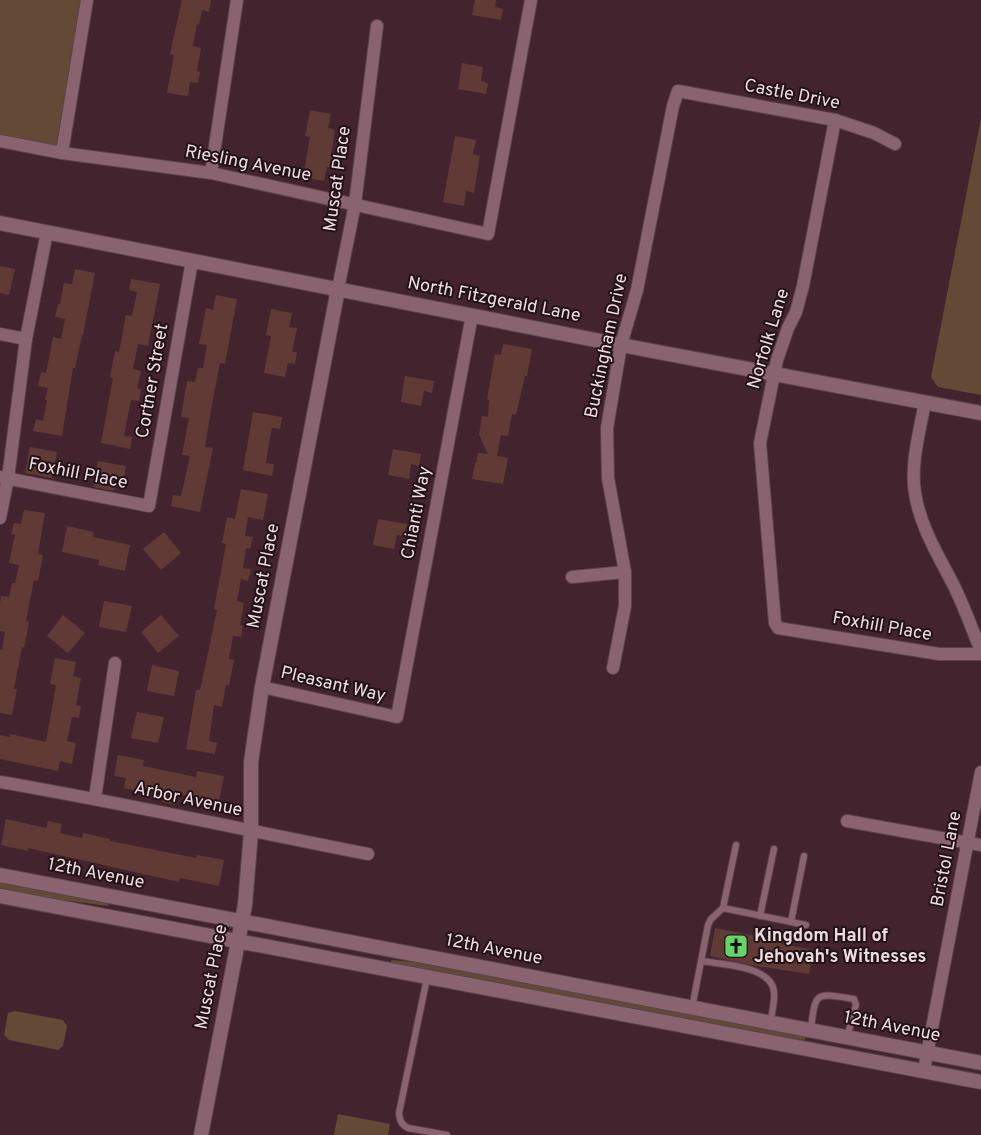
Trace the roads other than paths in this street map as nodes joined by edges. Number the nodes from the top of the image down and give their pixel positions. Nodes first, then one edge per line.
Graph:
1 (87, 0) edge
2 (237, 0) edge
3 (531, 0) edge
4 (377, 26) dead end
5 (678, 91) joint
6 (835, 120) junction
7 (0, 141) edge
8 (896, 144) dead end
9 (62, 153) junction
10 (211, 173) junction
11 (355, 204) junction
12 (0, 223) edge
13 (47, 232) junction
14 (192, 261) junction
15 (338, 289) junction
16 (472, 315) junction
17 (0, 334) edge
18 (26, 339) junction
19 (622, 345) junction
20 (773, 374) junction
21 (925, 402) junction
22 (981, 413) edge
23 (4, 477) edge
24 (149, 506) joint
25 (0, 518) edge
26 (625, 572) junction
27 (572, 576) dead end
28 (778, 628) joint
29 (981, 653) edge
30 (115, 663) dead end
31 (613, 668) dead end
32 (262, 687) junction
33 (397, 717) joint
34 (981, 772) edge
35 (0, 782) edge
36 (95, 798) junction
37 (848, 820) dead end
38 (251, 832) junction
39 (975, 844) edge
40 (736, 845) dead end
41 (774, 849) dead end
42 (368, 854) dead end
43 (804, 856) dead end
44 (0, 874) edge
45 (0, 896) edge
46 (723, 908) junction
47 (760, 916) junction
48 (242, 920) junction
49 (791, 922) junction
50 (806, 925) dead end
51 (238, 942) junction
52 (701, 961) junction
53 (427, 978) junction
54 (692, 1008) junction
55 (770, 1023) junction
56 (811, 1031) junction
57 (847, 1038) junction
58 (927, 1053) junction
59 (981, 1063) edge
60 (924, 1070) junction
61 (981, 1082) edge
62 (200, 1135) edge
63 (447, 1135) edge

1 - 9 street
2 - 10 street
3 - 11 street, Riesling Avenue
4 - 11 street, Muscat Place
5 - 6 street, Castle Drive
5 - 19 street, Buckingham Drive
6 - 8 street, Castle Drive
6 - 20 street, Norfolk Lane
7 - 9 street, Riesling Avenue
9 - 10 street, Riesling Avenue
10 - 11 street, Riesling Avenue
11 - 15 street, Muscat Place
12 - 13 street, North Fitzgerald Lane
13 - 14 street, North Fitzgerald Lane
13 - 18 street
14 - 15 street, North Fitzgerald Lane
14 - 24 street, Cortner Street
15 - 16 street, North Fitzgerald Lane
15 - 32 street, Muscat Place
16 - 19 street, North Fitzgerald Lane
16 - 33 street, Chianti Way
17 - 18 street
18 - 23 street
19 - 20 street, North Fitzgerald Lane
19 - 26 street, Buckingham Drive
20 - 21 street, North Fitzgerald Lane
20 - 28 street, Norfolk Lane
21 - 22 street, North Fitzgerald Lane
21 - 29 street
23 - 24 street, Foxhill Place
23 - 25 street
26 - 27 street
26 - 31 street, Buckingham Drive
28 - 29 street, Foxhill Place
30 - 36 street
32 - 33 street, Pleasant Way
32 - 38 street, Muscat Place
34 - 39 street, Bristol Lane
35 - 36 street, Arbor Avenue
36 - 38 street, Arbor Avenue
37 - 39 street
38 - 42 street, Arbor Avenue
38 - 48 street, Muscat Place
39 - 58 street, Bristol Lane
40 - 46 lane
41 - 47 lane
43 - 49 lane
44 - 48 street, 12th Avenue
45 - 51 street, 12th Avenue
46 - 47 lane
46 - 52 lane
47 - 49 lane
48 - 51 street, Muscat Place
48 - 54 street, 12th Avenue
49 - 50 lane
51 - 53 street, 12th Avenue
51 - 62 street, Muscat Place
52 - 54 lane
52 - 55 lane
53 - 60 street, 12th Avenue
53 - 63 lane
54 - 55 street, 12th Avenue
55 - 56 street, 12th Avenue
56 - 57 street, 12th Avenue
56 - 57 lane
57 - 58 street, 12th Avenue
58 - 59 street, 12th Avenue
58 - 60 street, Bristol Lane
60 - 61 street, 12th Avenue

